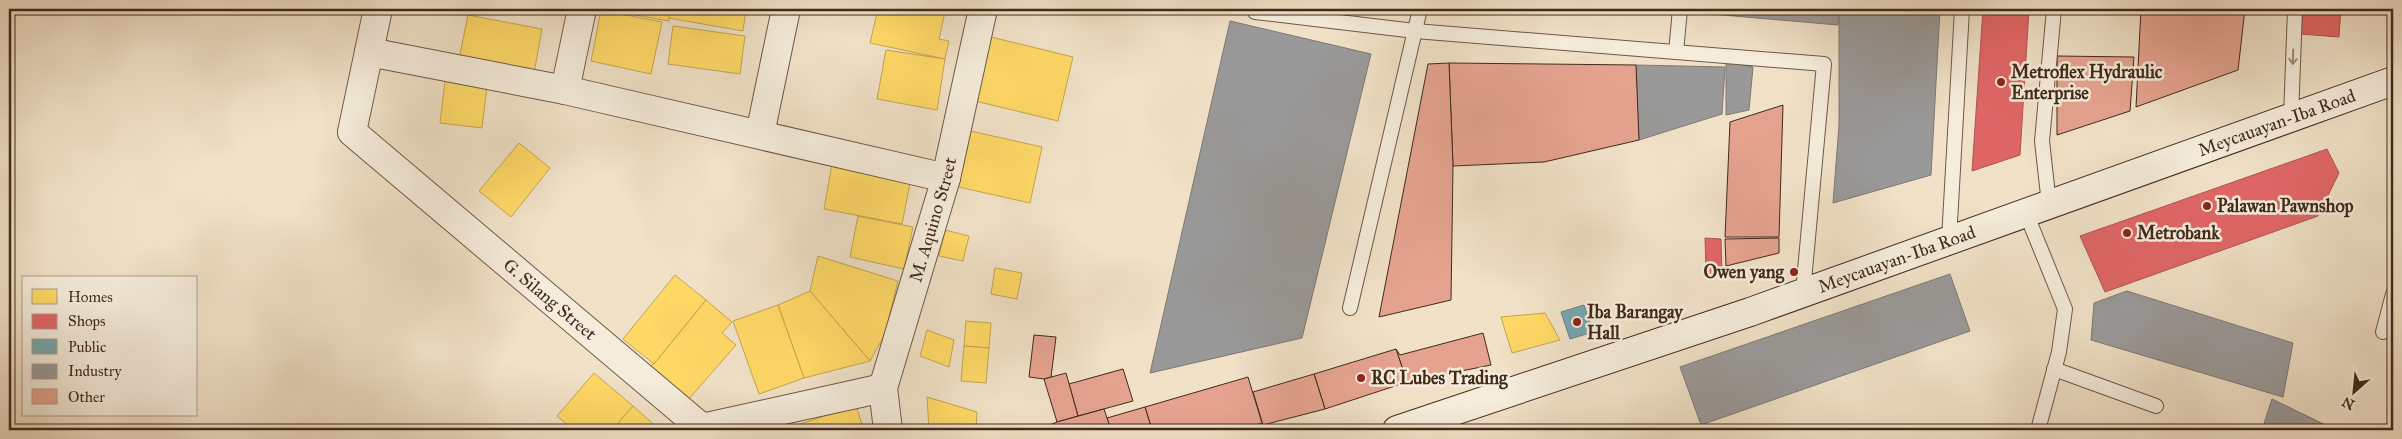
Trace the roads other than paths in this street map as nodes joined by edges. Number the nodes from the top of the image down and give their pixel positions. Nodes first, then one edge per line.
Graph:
1 (378, 9) edge
2 (582, 9) edge
3 (786, 9) edge
4 (983, 9) edge
5 (1420, 9) edge
6 (1680, 9) edge
7 (1962, 9) edge
8 (2054, 9) edge
9 (2295, 9) edge
10 (1256, 12) dead end
11 (1415, 31) junction
12 (369, 52) junction
13 (1676, 52) junction
14 (2393, 81) edge
15 (565, 90) junction
16 (2290, 118) junction
17 (760, 134) junction
18 (946, 178) junction
19 (2037, 209) junction
20 (1949, 240) junction
21 (1802, 292) junction
22 (2393, 294) edge
23 (1350, 308) dead end
24 (2383, 332) dead end
25 (2054, 369) junction
26 (883, 388) junction
27 (2156, 406) dead end
28 (888, 430) edge
29 (1397, 430) edge
30 (2038, 430) edge

1 - 12 street, G. Silang Street
2 - 15 street
3 - 17 street
4 - 18 street, M. Aquino Street
5 - 11 lane
6 - 13 lane
7 - 20 lane
8 - 19 lane
9 -> 16 lane
10 - 11 lane
11 - 13 lane
11 - 23 lane
12 - 15 street
12 - 26 street, G. Silang Street
13 - 21 lane
14 - 16 street, Meycauayan-Iba Road
15 - 17 street
16 - 19 street, Meycauayan-Iba Road
17 - 18 street
18 - 26 street, M. Aquino Street
19 - 20 street, Meycauayan-Iba Road
19 - 25 lane
20 - 21 street, Meycauayan-Iba Road
21 - 29 street, Meycauayan-Iba Road
22 - 24 lane
25 - 27 lane
25 - 30 lane
26 - 28 street, M. Aquino Street

